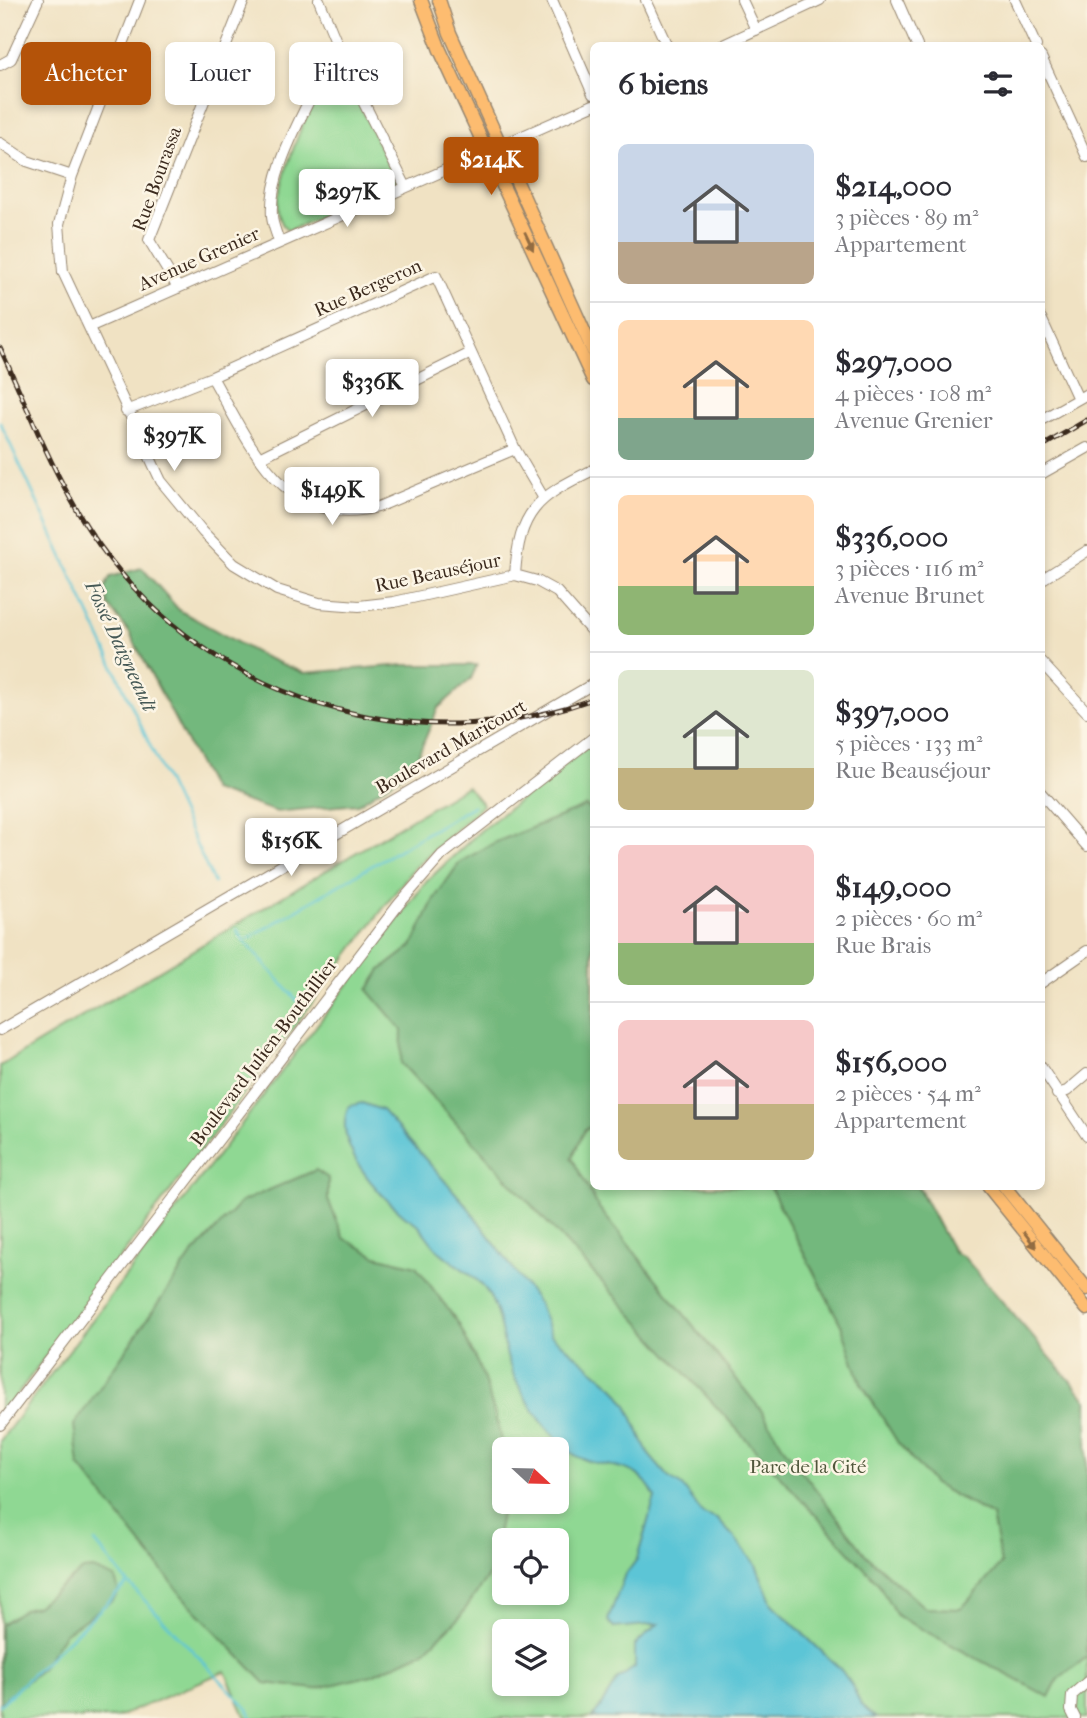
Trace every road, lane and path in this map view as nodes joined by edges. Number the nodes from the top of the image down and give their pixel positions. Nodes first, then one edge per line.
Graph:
1 (38, 0) edge
2 (140, 0) edge
3 (244, 0) edge
4 (319, 0) edge
5 (421, 0) edge
6 (439, 0) edge
7 (551, 0) edge
8 (646, 0) edge
9 (742, 0) edge
10 (820, 0) edge
11 (897, 0) edge
12 (1015, 0) edge
13 (756, 30) junction
14 (336, 42) edge
15 (665, 42) edge
16 (730, 42) edge
17 (915, 42) edge
18 (1034, 42) edge
19 (0, 65) edge
20 (1045, 66) edge
21 (590, 87) edge
22 (307, 105) edge
23 (365, 105) edge
24 (590, 106) edge
25 (0, 143) edge
26 (503, 147) junction
27 (488, 152) junction
28 (1087, 158) edge
29 (72, 176) junction
30 (405, 187) junction
31 (279, 242) junction
32 (178, 288) junction
33 (1045, 325) edge
34 (89, 327) junction
35 (590, 344) edge
36 (471, 353) junction
37 (590, 373) edge
38 (212, 377) junction
39 (1083, 396) edge
40 (126, 411) junction
41 (1045, 419) edge
42 (1087, 448) edge
43 (515, 449) junction
44 (259, 458) junction
45 (590, 472) edge
46 (1045, 472) edge
47 (543, 497) junction
48 (1087, 551) edge
49 (515, 575) junction
50 (1045, 577) edge
51 (590, 629) edge
52 (1045, 666) edge
53 (590, 686) edge
54 (1087, 712) edge
55 (590, 740) edge
56 (1045, 798) edge
57 (1087, 846) edge
58 (1087, 951) edge
59 (1045, 981) edge
60 (0, 1030) edge
61 (1045, 1074) edge
62 (1087, 1074) edge
63 (1057, 1094) junction
64 (1087, 1136) edge
65 (991, 1190) edge
66 (1007, 1190) edge
67 (1087, 1289) edge
68 (1087, 1309) edge
69 (0, 1425) edge
70 (1087, 1682) edge
71 (1075, 1718) edge

1 - 19 street
2 - 29 street, Rue Beauséjour
3 - 32 street, Rue Bourassa
4 - 14 street
5 - 27 main road
6 - 26 main road
7 - 21 street
8 - 15 street
9 - 13 street
10 - 13 street
11 - 17 street
12 - 18 street
13 - 16 street
20 - 28 street
22 - 31 street
23 - 30 street
24 - 26 street, Avenue Grenier
25 - 29 street
26 - 27 street, Avenue Grenier
26 - 35 main road
27 - 30 street, Avenue Grenier
27 -> 37 main road
29 - 34 street, Rue Beauséjour
30 - 31 street, Avenue Grenier
31 - 32 street, Avenue Grenier
32 - 34 street, Avenue Grenier
33 - 39 street
34 - 40 street, Rue Beauséjour
36 - 38 street, Rue Bergeron
36 - 43 street, Rue Bergeron
36 - 44 street
38 - 40 street, Rue Bergeron
38 - 44 street
39 - 41 street
40 - 49 street, Rue Beauséjour
42 - 46 street
43 - 44 street
43 - 47 street, Rue Bergeron
45 - 47 street
47 - 49 street
48 - 50 street
49 - 51 street, Rue Beauséjour
52 - 54 street
53 - 60 street, Boulevard Maricourt
55 - 69 street, Boulevard Julien-Bouthillier
56 - 57 street
58 - 59 street
61 - 63 street
62 - 63 street
63 - 64 street
65 -> 68 main road
66 - 67 main road
70 - 71 street

